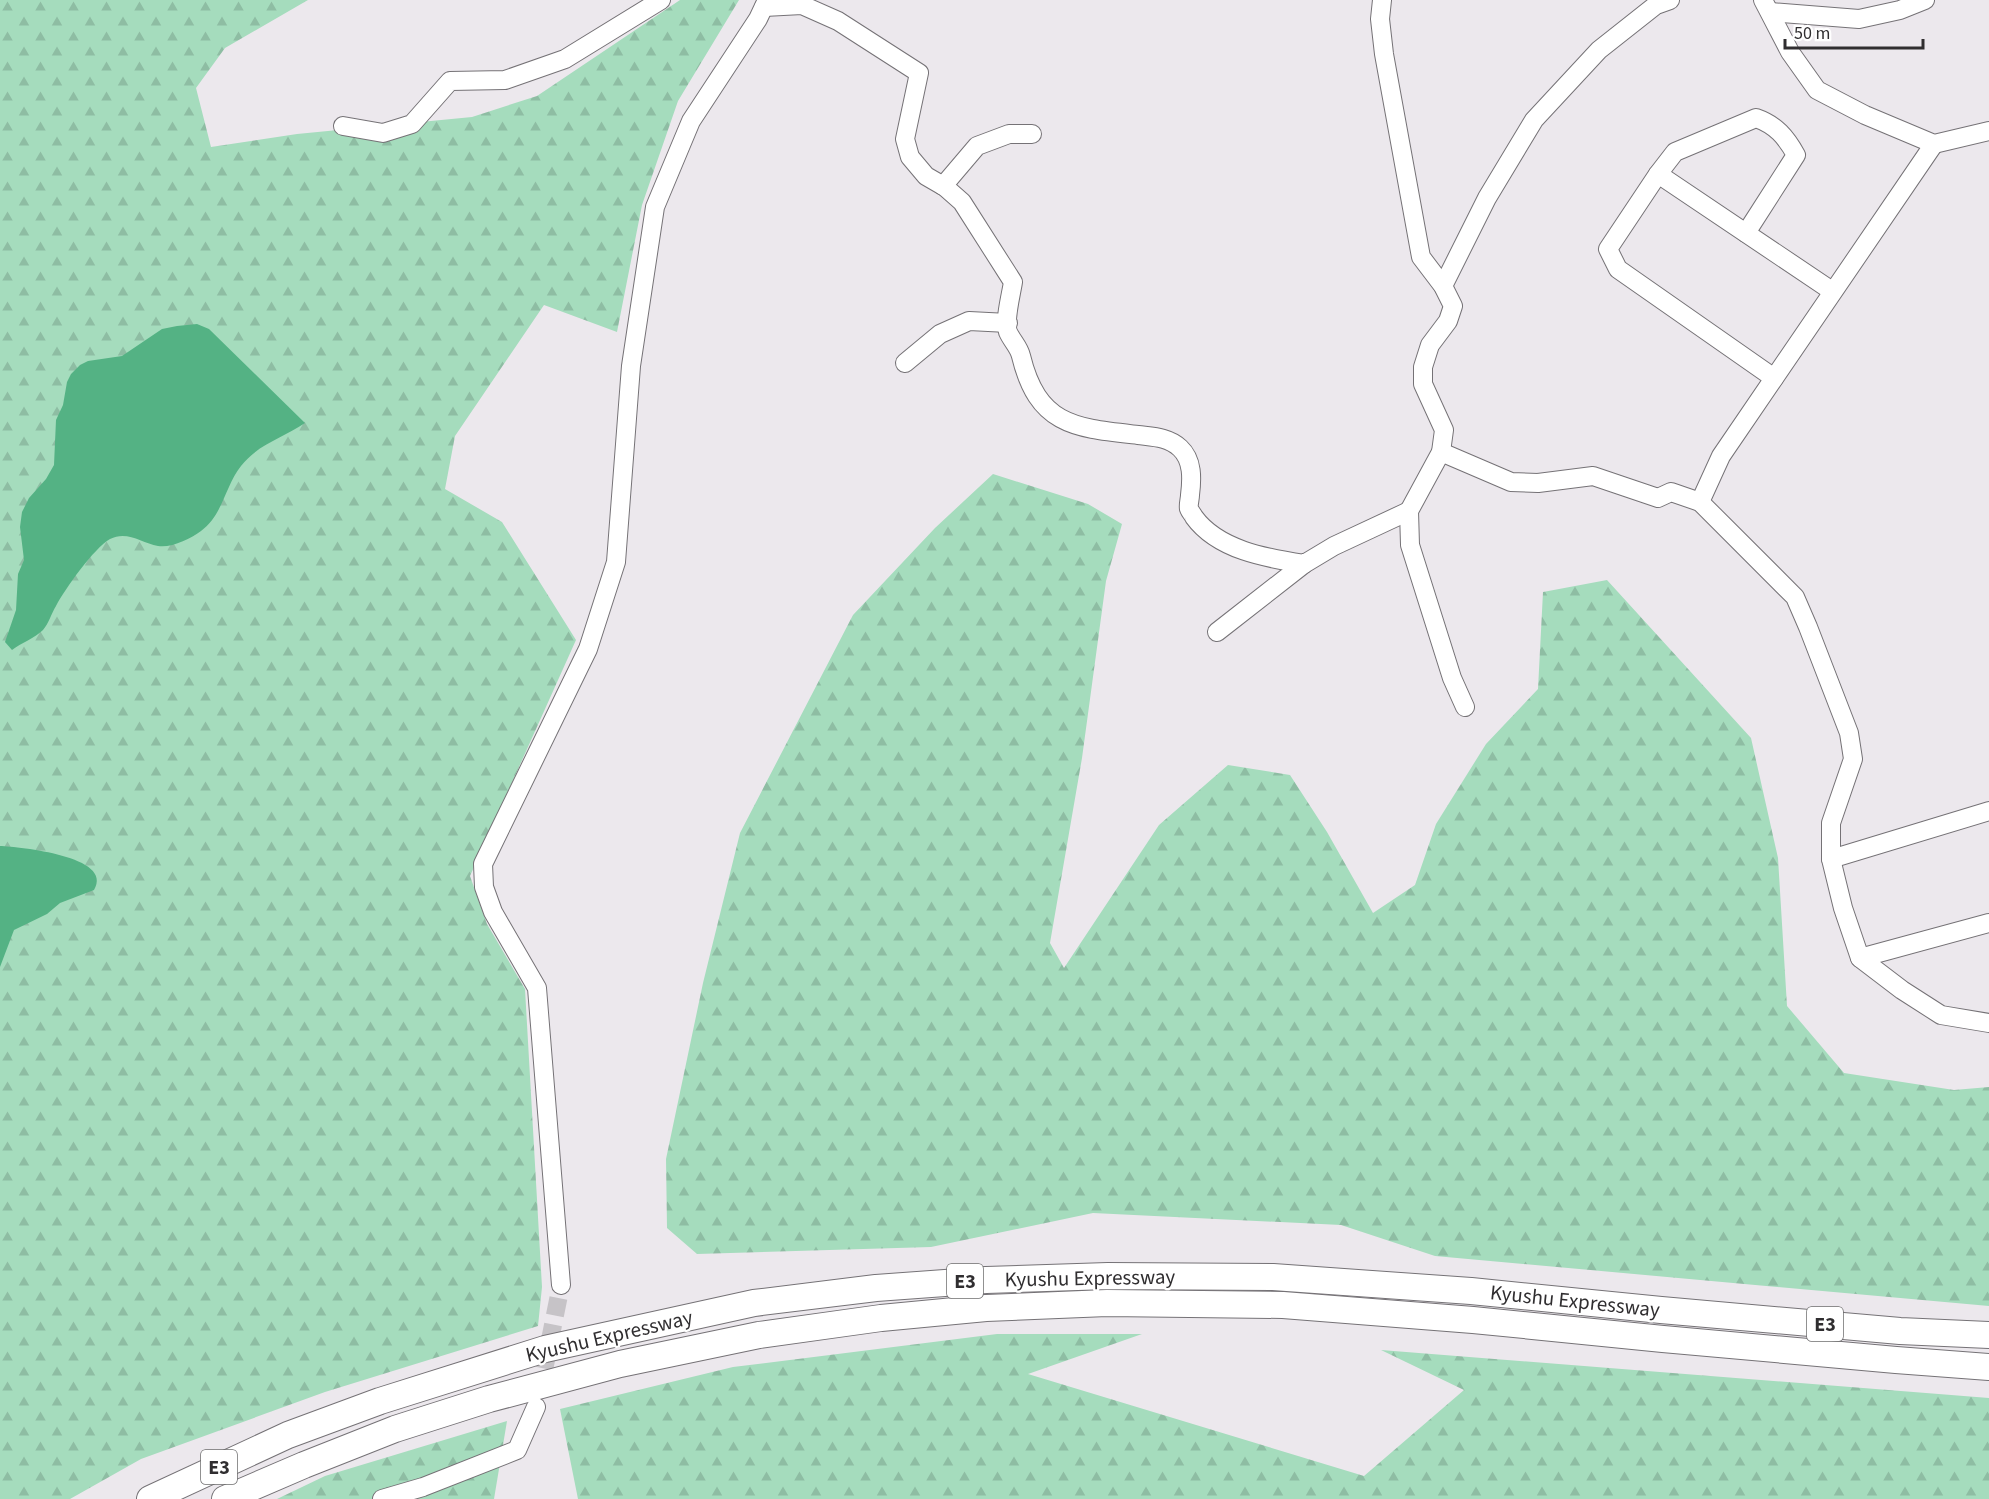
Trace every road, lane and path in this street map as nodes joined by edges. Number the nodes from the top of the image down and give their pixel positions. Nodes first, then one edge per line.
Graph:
1 (661, 0) edge
2 (1382, 0) edge
3 (1670, 0) edge
4 (1925, 0) edge
5 (765, 4) edge
6 (1766, 6) edge
7 (343, 126) dead end
8 (1989, 131) edge
9 (1032, 134) dead end
10 (1934, 144) junction
11 (1658, 174) junction
12 (943, 186) junction
13 (1746, 234) junction
14 (1443, 286) junction
15 (1832, 291) junction
16 (1008, 323) junction
17 (905, 363) dead end
18 (1774, 378) junction
19 (1441, 452) junction
20 (1700, 502) junction
21 (1409, 511) junction
22 (1305, 564) junction
23 (1217, 632) dead end
24 (1465, 707) dead end
25 (1989, 812) edge
26 (1831, 859) junction
27 (1989, 923) edge
28 (1860, 958) junction
29 (1989, 1023) edge
30 (561, 1285) tunnel mouth
31 (1989, 1335) edge
32 (1989, 1367) edge
33 (536, 1407) tunnel mouth
34 (150, 1499) edge
35 (225, 1499) edge
36 (382, 1499) edge

1 - 7 street
2 - 14 street
3 - 14 street
4 - 6 street
5 - 12 street
5 - 30 street
6 - 10 street
8 - 10 street
9 - 12 street
10 - 15 street
11 - 13 street
11 - 13 street
11 - 18 street
12 - 16 street
13 - 15 street
14 - 19 street
15 - 18 street
16 - 17 street
16 - 22 street
18 - 20 street
19 - 20 street
19 - 21 street
20 - 26 street
21 - 22 street
21 - 24 street
22 - 23 street
25 - 26 street
26 - 28 street
27 - 28 street
28 - 29 street
31 - 34 highway, Kyushu Expressway / E3
32 - 35 highway, Kyushu Expressway / E3
33 - 36 street

